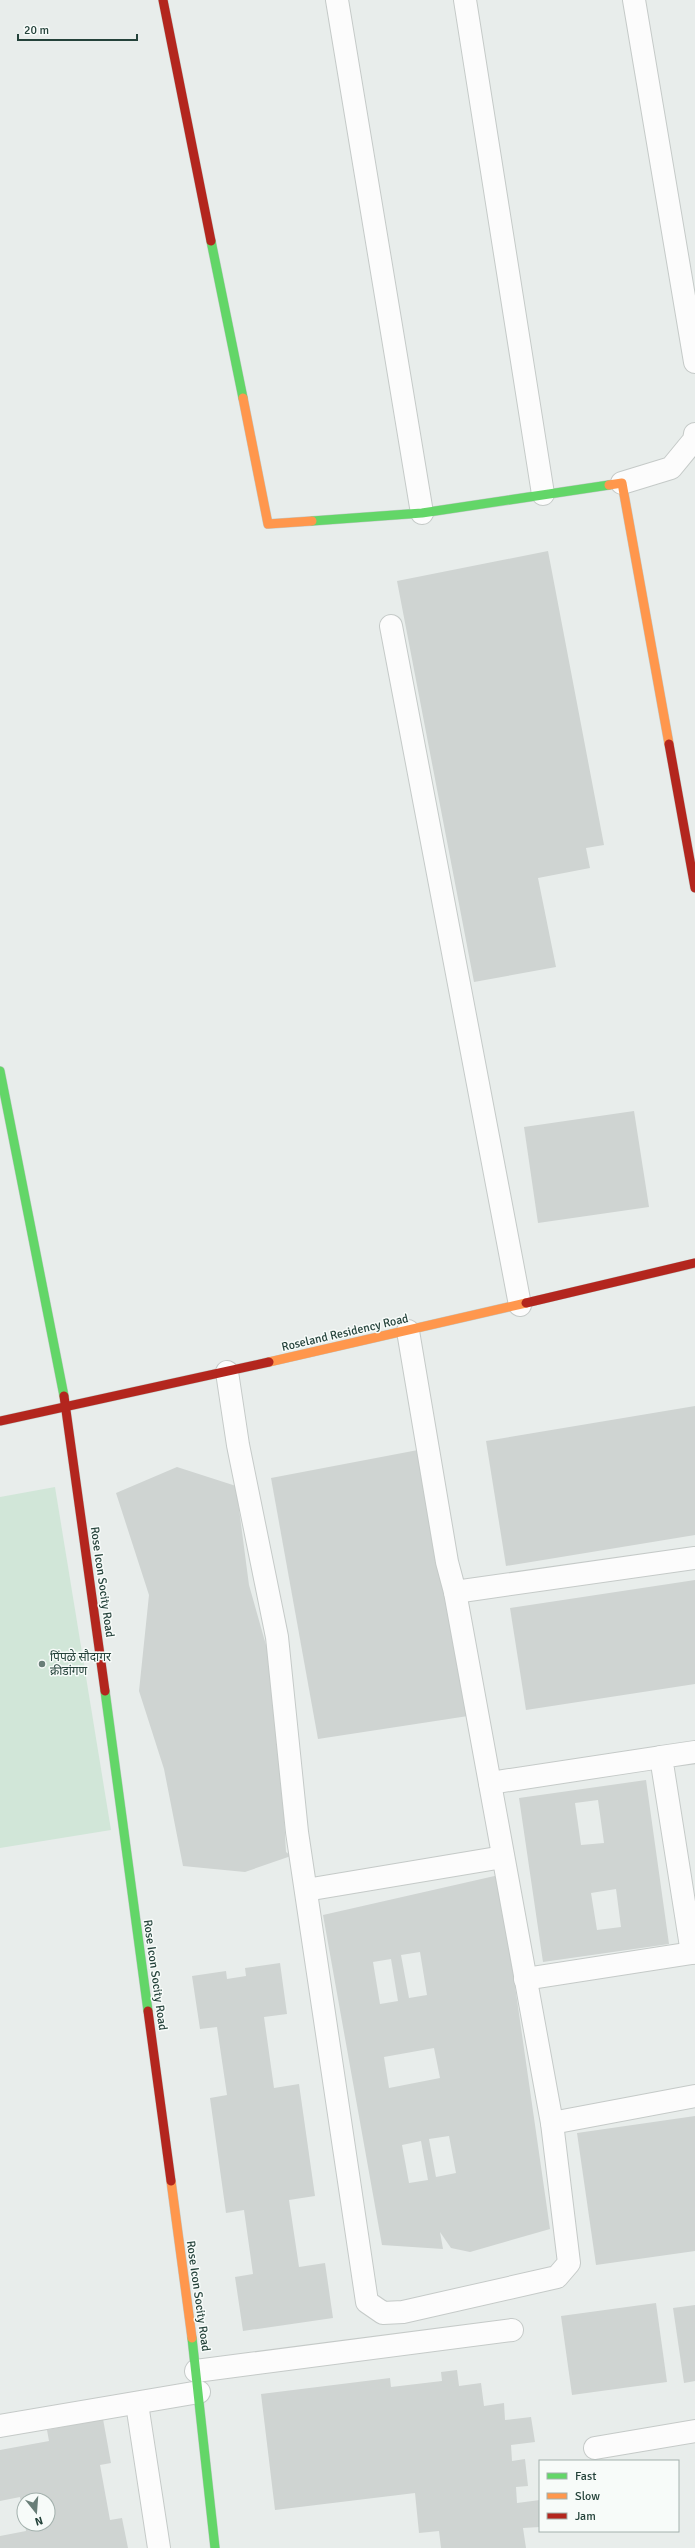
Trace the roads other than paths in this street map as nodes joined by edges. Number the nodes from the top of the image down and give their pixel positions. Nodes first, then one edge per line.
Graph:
1 (163, 0) edge
2 (337, 0) edge
3 (465, 0) edge
4 (634, 0) edge
5 (695, 362) edge
6 (695, 434) edge
7 (622, 483) junction
8 (542, 494) junction
9 (422, 512) junction
10 (391, 626) dead end
11 (695, 888) edge
12 (0, 1071) edge
13 (695, 1263) edge
14 (520, 1305) junction
15 (408, 1331) junction
16 (227, 1372) junction
17 (66, 1405) junction
18 (0, 1421) edge
19 (695, 1558) edge
20 (455, 1592) junction
21 (695, 1752) edge
22 (661, 1757) junction
23 (490, 1783) junction
24 (503, 1857) junction
25 (306, 1890) junction
26 (693, 1952) edge
27 (525, 1978) junction
28 (695, 2096) edge
29 (552, 2123) junction
30 (512, 2330) dead end
31 (196, 2371) junction
32 (199, 2392) junction
33 (137, 2404) junction
34 (0, 2426) edge
35 (695, 2431) edge
36 (595, 2448) dead end
37 (159, 2548) edge
38 (216, 2548) edge

1 - 9 street
2 - 9 street
3 - 8 street
4 - 5 street
6 - 7 street
7 - 8 street
7 - 11 street
8 - 9 street
10 - 14 street
12 - 17 street, Rose Icon Socity Road
13 - 14 street, Roseland Residency Road
14 - 15 street, Roseland Residency Road
15 - 16 street, Roseland Residency Road
15 - 20 street
16 - 17 street, Roseland Residency Road
16 - 25 street
17 - 18 street, Roseland Residency Road
17 - 31 street, Rose Icon Socity Road
19 - 20 street
20 - 23 street
21 - 22 street
22 - 23 street
22 - 26 street
23 - 24 street
24 - 25 street
24 - 27 street
25 - 29 street
26 - 27 street
27 - 29 street
28 - 29 street
30 - 31 street
31 - 32 street, Rose Icon Socity Road
32 - 33 street
32 - 38 street, Rose Icon Socity Road
33 - 34 street
33 - 37 street
35 - 36 street

